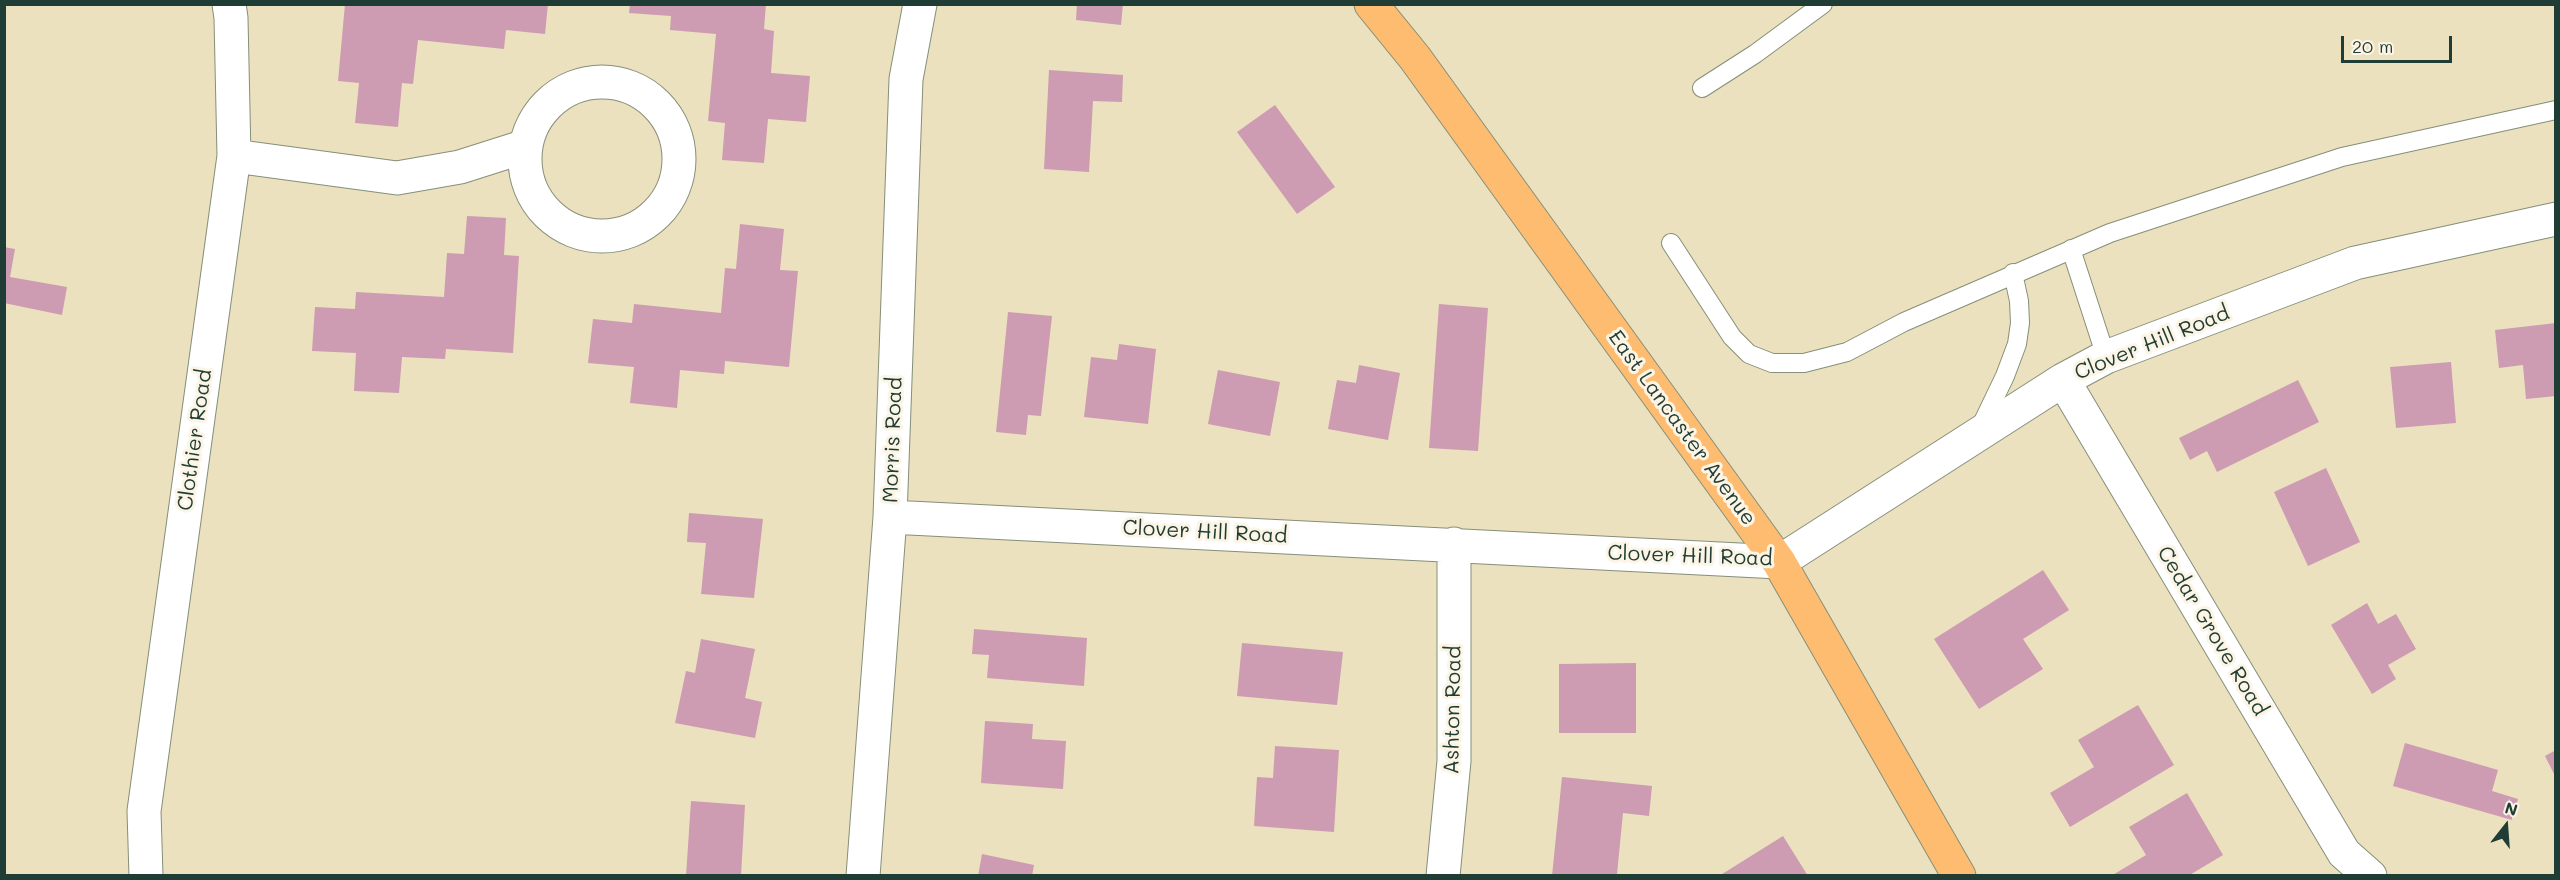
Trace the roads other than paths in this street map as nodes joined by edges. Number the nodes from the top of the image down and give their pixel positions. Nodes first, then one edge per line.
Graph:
1 (229, 4) edge
2 (920, 4) edge
3 (1371, 4) edge
4 (1823, 4) edge
5 (1702, 88) dead end
6 (2556, 110) edge
7 (526, 146) junction
8 (234, 156) junction
9 (2556, 219) edge
10 (1671, 243) dead end
11 (2071, 249) junction
12 (2013, 273) junction
13 (2106, 357) junction
14 (2063, 380) junction
15 (1977, 435) junction
16 (890, 517) junction
17 (1454, 544) junction
18 (1779, 562) junction
19 (146, 876) edge
20 (863, 876) edge
21 (1443, 876) edge
22 (1959, 876) edge
23 (2370, 876) edge

1 - 8 street, Clothier Road
2 - 16 street, Morris Road
3 - 18 highway, East Lancaster Avenue
4 - 5 lane
6 - 11 lane
7 - 7 street
7 - 8 street
8 - 19 street, Clothier Road
9 - 13 street, Clover Hill Road
10 - 12 lane
11 - 12 lane
11 - 13 lane
12 - 15 lane
13 - 14 street, Clover Hill Road
14 - 15 street, Clover Hill Road
14 - 23 street, Cedar Grove Road
15 - 18 street, Clover Hill Road
16 - 17 street, Clover Hill Road
16 - 20 street, Morris Road
17 - 18 street, Clover Hill Road
17 - 21 street, Ashton Road
18 - 22 highway, East Lancaster Avenue

